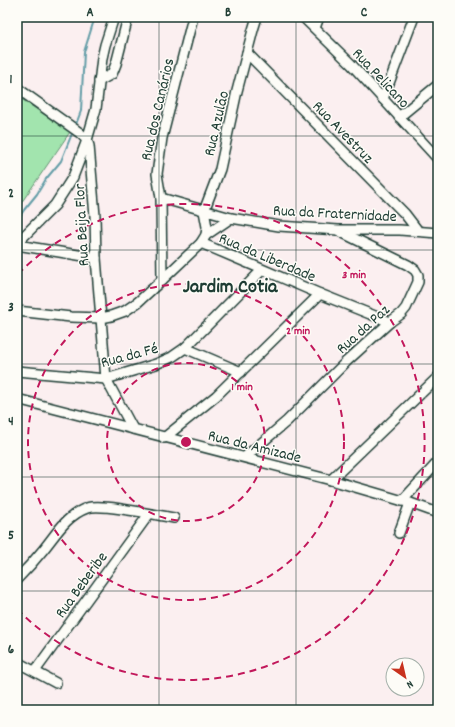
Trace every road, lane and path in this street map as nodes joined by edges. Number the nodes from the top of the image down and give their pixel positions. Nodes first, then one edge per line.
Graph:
1 (114, 17) edge
2 (128, 17) edge
3 (194, 17) edge
4 (257, 17) edge
5 (303, 17) edge
6 (319, 17) edge
7 (414, 17) edge
8 (315, 28) junction
9 (247, 53) junction
10 (99, 81) junction
11 (17, 88) edge
12 (436, 91) edge
13 (383, 99) junction
14 (399, 117) junction
15 (87, 140) junction
16 (438, 160) edge
17 (160, 198) junction
18 (204, 211) junction
19 (405, 214) junction
20 (231, 218) junction
21 (338, 230) junction
22 (400, 230) junction
23 (418, 231) junction
24 (438, 233) edge
25 (206, 235) junction
26 (201, 243) junction
27 (17, 244) edge
28 (96, 258) junction
29 (262, 270) junction
30 (162, 280) junction
31 (320, 294) junction
32 (17, 311) edge
33 (101, 318) junction
34 (390, 322) junction
35 (185, 348) junction
36 (17, 371) edge
37 (240, 372) junction
38 (438, 377) edge
39 (106, 379) junction
40 (17, 399) edge
41 (133, 429) junction
42 (164, 438) junction
43 (245, 457) junction
44 (438, 462) edge
45 (331, 480) junction
46 (406, 502) junction
47 (438, 513) edge
48 (149, 514) junction
49 (174, 518) dead end
50 (398, 534) dead end
51 (17, 579) edge
52 (17, 662) edge
53 (35, 672) junction
54 (56, 683) dead end

1 - 10 street, Rua Beija Flor
2 - 10 street
3 - 17 street, Rua dos Canários
4 - 9 street, Rua Azulão
5 - 8 street, Rua Pelicano
6 - 8 street
7 - 13 street
8 - 13 street, Rua Pelicano
9 - 18 street, Rua Azulão
9 - 19 street, Rua Avestruz
10 - 15 street, Rua Beija Flor
11 - 15 street
12 - 14 street
13 - 14 street, Rua Pelicano
14 - 16 street, Rua Pelicano
15 - 27 street
15 - 28 street, Rua Beija Flor
17 - 18 street, Rua da Fraternidade
17 - 30 street, Rua dos Canários
18 - 20 street, Rua da Fraternidade
18 - 25 street, Rua Azulão
19 - 22 street
19 - 23 street, Rua Avestruz
20 - 21 street, Rua da Fraternidade
20 - 25 street
21 - 22 street, Rua da Fraternidade
21 - 34 street, Rua da Paz
22 - 23 street, Rua da Fraternidade
23 - 24 street, Rua da Fraternidade
25 - 26 street
26 - 29 street, Rua da Liberdade
26 - 30 street
27 - 28 street
28 - 33 street, Rua Beija Flor
29 - 31 street, Rua da Liberdade
29 - 35 street, Rua da Fé
30 - 33 street
31 - 34 street, Rua da Liberdade
31 - 37 street
32 - 33 street
33 - 39 street, Rua Beija Flor
34 - 43 street, Rua da Paz
35 - 37 street
35 - 39 street, Rua da Fé
36 - 39 street, Rua da Fé
37 - 42 street
38 - 45 street
39 - 41 street, Rua Beija Flor
40 - 41 street, Rua da Amizade
41 - 42 street, Rua da Amizade
42 - 43 street, Rua da Amizade
43 - 45 street, Rua da Amizade
44 - 46 street
45 - 46 street, Rua da Amizade
46 - 47 street, Rua da Amizade
46 - 50 street
48 - 49 street
48 - 51 street
48 - 53 street, Rua Beberibe
52 - 53 street
53 - 54 street

